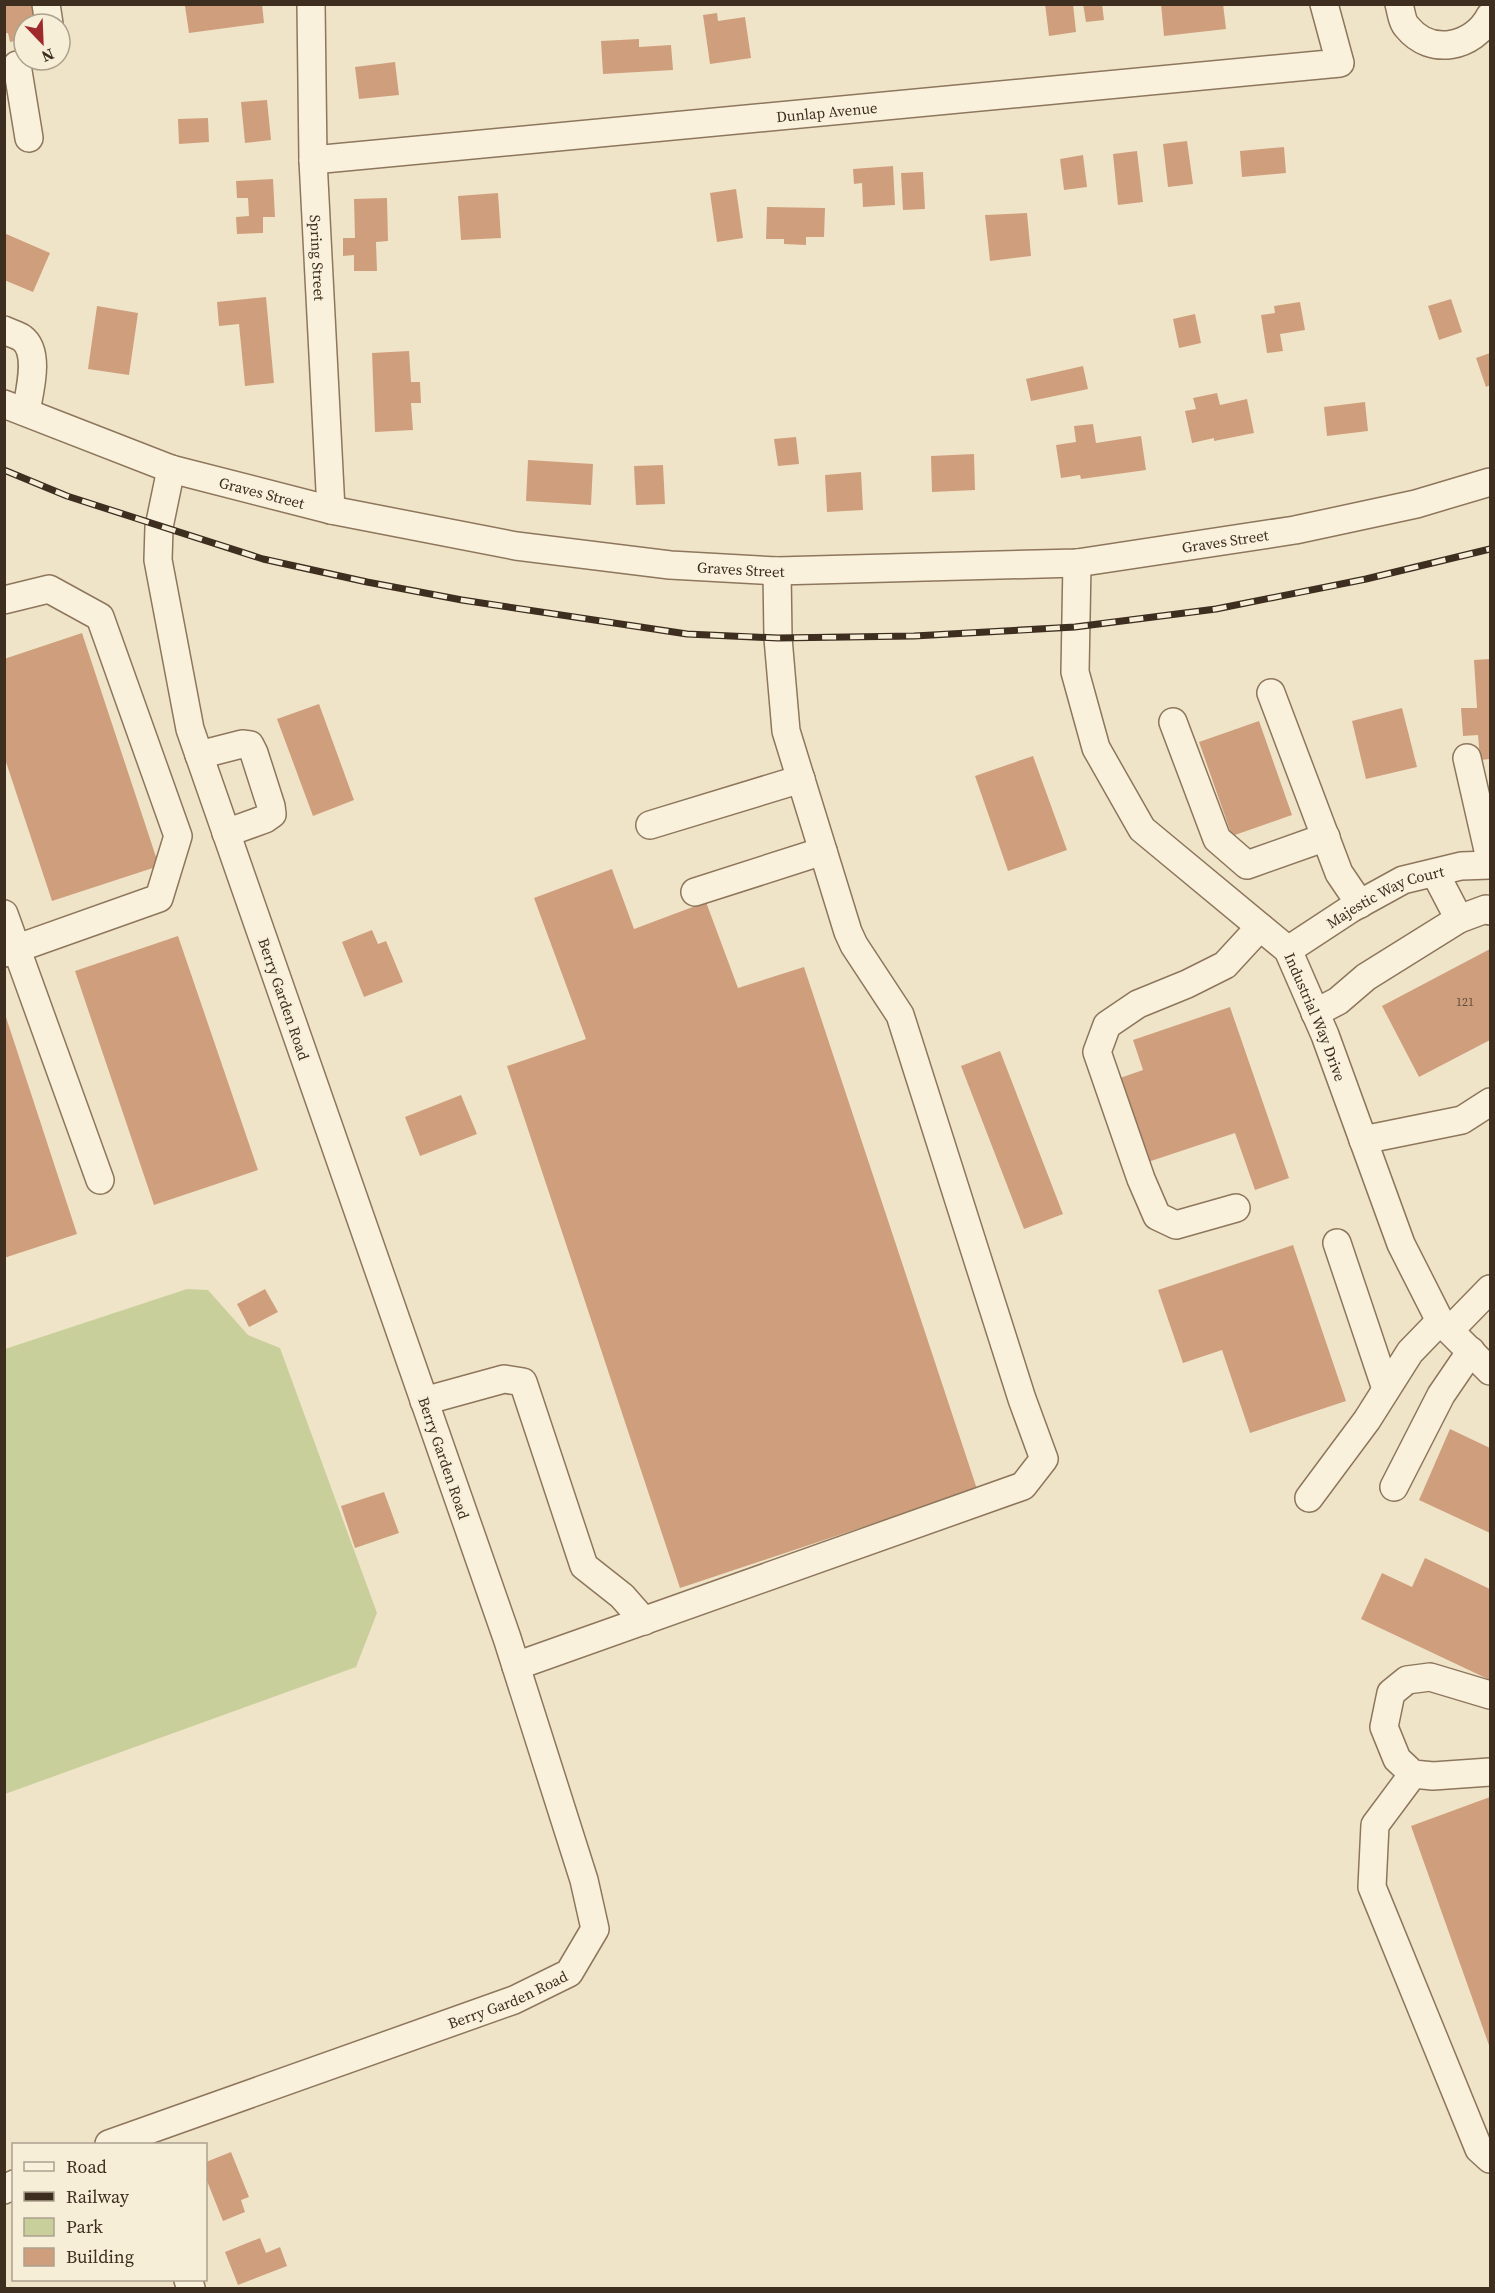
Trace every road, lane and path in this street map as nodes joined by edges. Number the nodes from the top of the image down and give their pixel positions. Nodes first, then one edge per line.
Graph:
1 (311, 4) edge
2 (1324, 4) edge
3 (1399, 4) edge
4 (1491, 16) edge
5 (20, 72) edge
6 (29, 138) dead end
7 (313, 160) junction
8 (4, 330) edge
9 (15, 408) edge
10 (171, 469) junction
11 (1491, 482) edge
12 (331, 510) junction
13 (1077, 563) junction
14 (777, 571) junction
15 (4, 600) edge
16 (1271, 693) dead end
17 (1173, 722) dead end
18 (199, 755) junction
19 (1467, 758) dead end
20 (801, 779) junction
21 (650, 825) dead end
22 (226, 833) junction
23 (1326, 837) junction
24 (823, 851) junction
25 (1491, 860) edge
26 (1491, 865) edge
27 (1435, 873) junction
28 (695, 892) dead end
29 (1360, 904) junction
30 (1491, 911) edge
31 (4, 914) edge
32 (1459, 919) junction
33 (1260, 927) junction
34 (1288, 950) junction
35 (10, 951) edge
36 (1316, 1013) junction
37 (1491, 1102) edge
38 (1363, 1140) junction
39 (100, 1180) dead end
40 (1236, 1208) dead end
41 (1337, 1243) dead end
42 (1491, 1289) edge
43 (1445, 1326) junction
44 (1471, 1351) junction
45 (1491, 1371) edge
46 (1386, 1389) junction
47 (424, 1401) junction
48 (1394, 1488) dead end
49 (1309, 1498) dead end
50 (644, 1621) junction
51 (516, 1666) junction
52 (1491, 1695) edge
53 (1491, 1772) edge
54 (1413, 1774) junction
55 (140, 2139) edge
56 (119, 2143) edge
57 (1491, 2159) edge

1 - 7 street, Spring Street
2 - 7 street, Dunlap Avenue
3 - 4 street
5 - 6 street
7 - 12 street, Spring Street
8 - 9 street
9 - 10 street, Graves Street
10 - 12 street, Graves Street
10 - 18 street, Berry Garden Road
11 - 13 street, Graves Street
12 - 14 street, Graves Street
13 - 14 street, Graves Street
13 - 33 street, Industrial Way Drive
14 - 20 street
15 - 35 street
16 - 23 street
17 - 23 street
18 - 22 street, Berry Garden Road
18 - 22 street
19 - 25 street
20 - 21 street
20 - 24 street
22 - 47 street, Berry Garden Road
23 - 29 street
24 - 28 street
24 - 50 street
26 - 27 street, Majestic Way Court
27 - 29 street, Majestic Way Court
27 - 32 street
29 - 34 street, Majestic Way Court
30 - 32 street
31 - 35 street
32 - 36 street
33 - 34 street, Industrial Way Drive
33 - 40 street
34 - 36 street, Industrial Way Drive
35 - 39 street
36 - 38 street, Industrial Way Drive
37 - 38 street
38 - 43 street, Industrial Way Drive
41 - 46 street
42 - 43 street
43 - 44 street, Industrial Way Drive
43 - 46 street
44 - 45 street, Industrial Way Drive
44 - 48 street
46 - 49 street
47 - 50 street
47 - 51 street, Berry Garden Road
50 - 51 street
51 - 55 street, Berry Garden Road
52 - 54 street
53 - 54 street
54 - 57 street
55 - 56 street, Berry Garden Road

